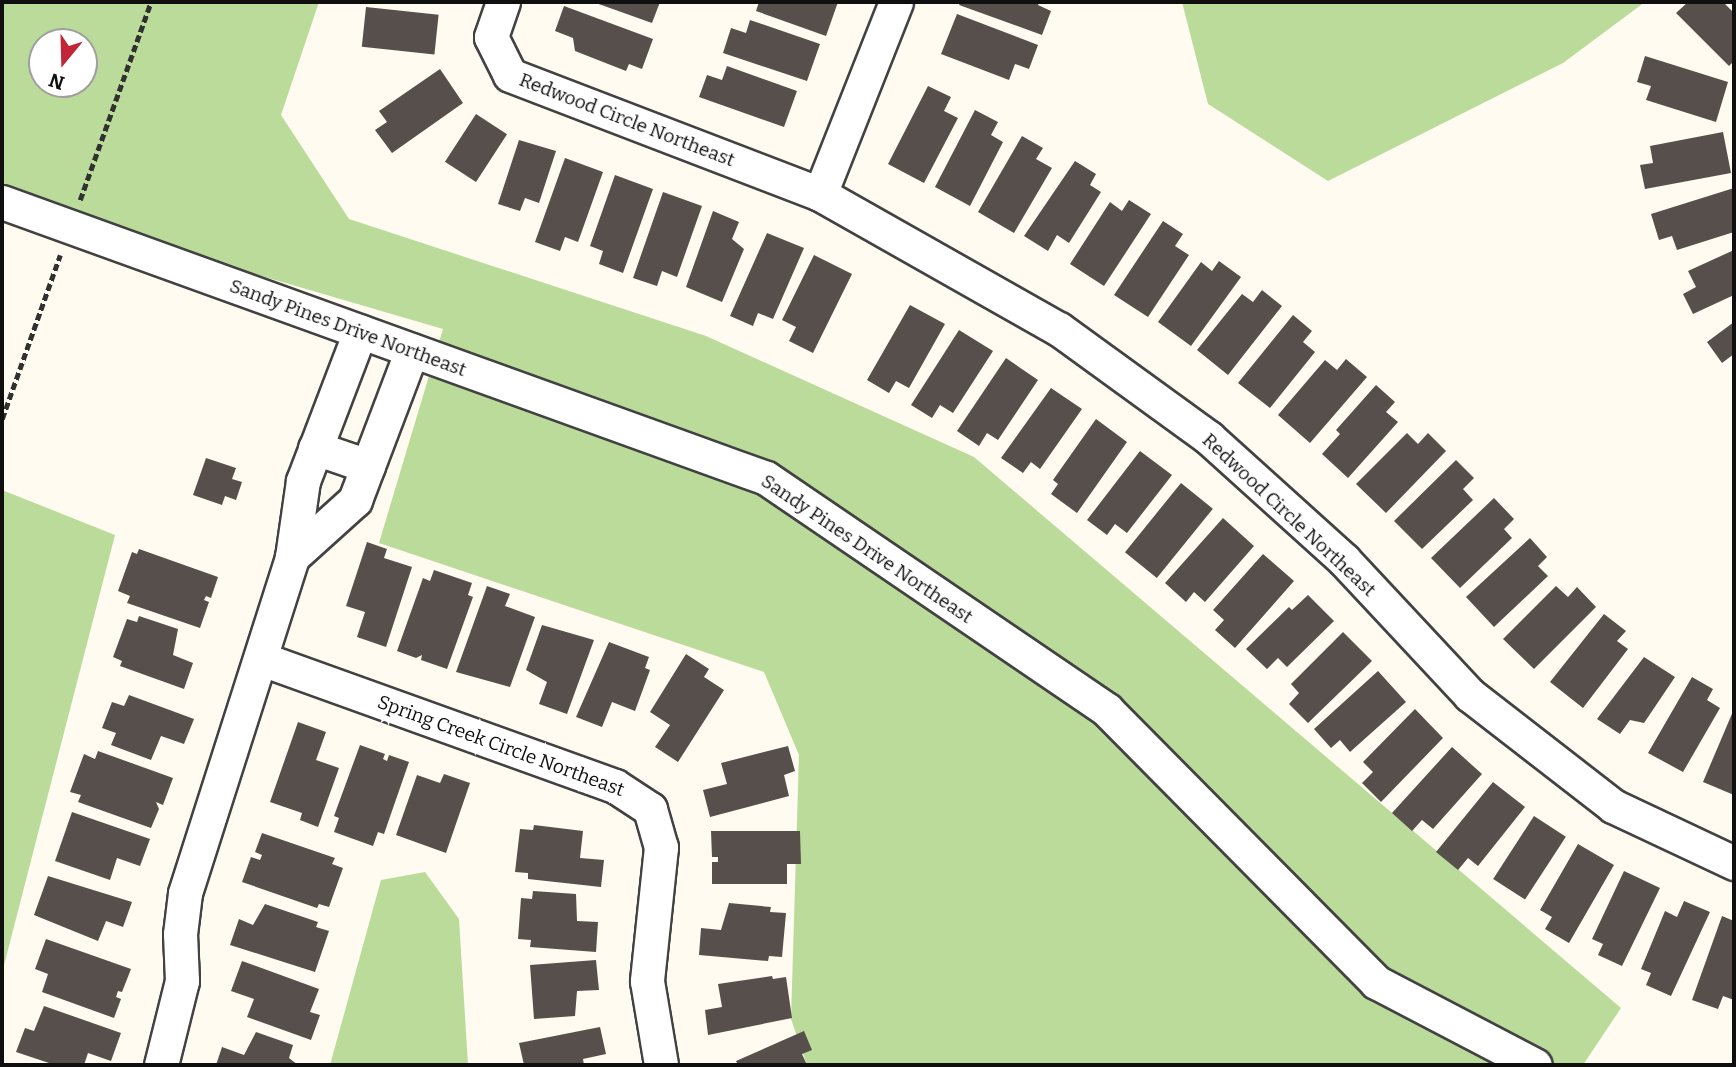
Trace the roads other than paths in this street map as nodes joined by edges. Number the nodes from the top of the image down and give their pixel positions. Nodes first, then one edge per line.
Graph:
1 (503, 2) edge
2 (896, 2) edge
3 (820, 194) junction
4 (2, 202) edge
5 (360, 332) junction
6 (411, 350) junction
7 (316, 448) junction
8 (368, 466) junction
9 (292, 557) junction
10 (262, 659) junction
11 (1734, 863) edge
12 (161, 1065) edge
13 (661, 1065) edge
14 (1535, 1065) edge

1 - 3 street, Redwood Circle Northeast
2 - 3 street
3 - 11 street, Redwood Circle Northeast
4 - 5 street, Sandy Pines Drive Northeast
5 - 6 street, Sandy Pines Drive Northeast
5 - 7 street
6 - 8 street
6 - 14 street, Sandy Pines Drive Northeast
7 - 8 street
7 - 9 street
8 - 9 street
9 - 10 street
10 - 12 street
10 - 13 street, Spring Creek Circle Northeast

